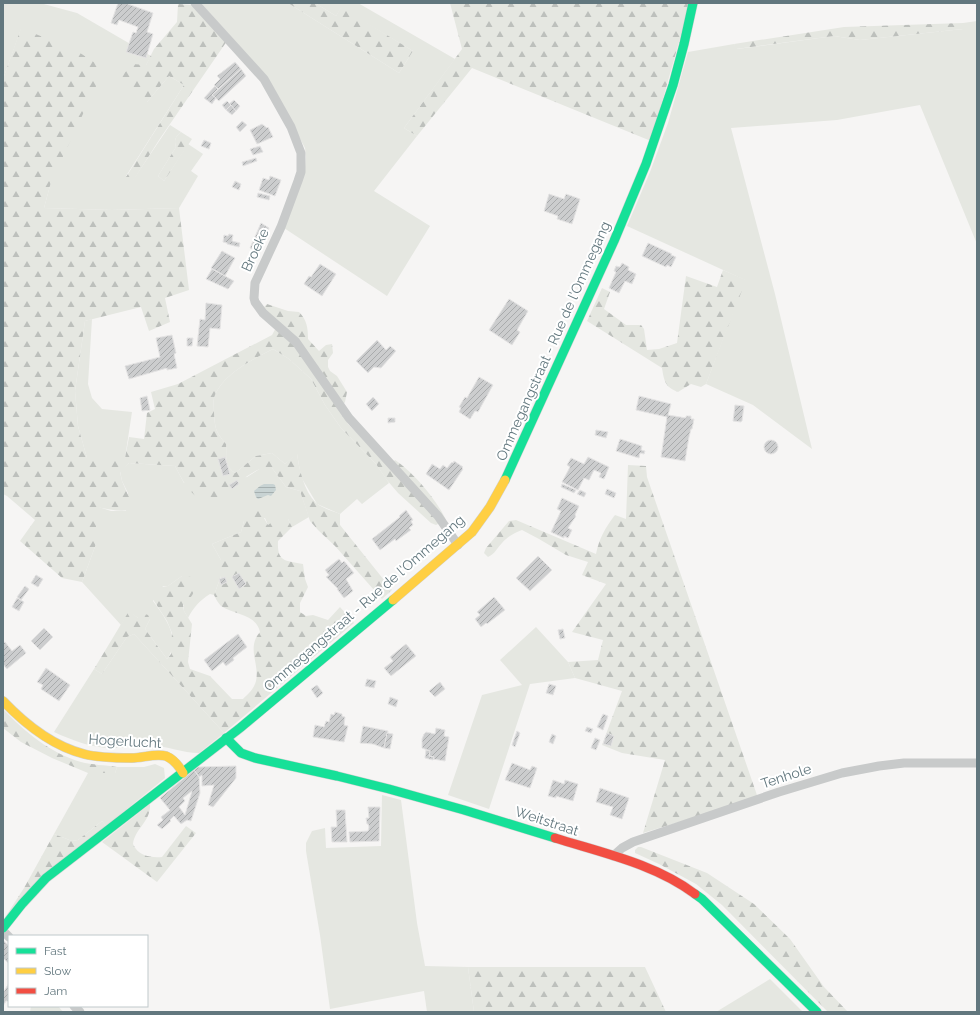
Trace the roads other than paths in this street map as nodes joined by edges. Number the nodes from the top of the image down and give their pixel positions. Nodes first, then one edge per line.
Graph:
1 (195, 3) edge
2 (693, 3) edge
3 (458, 545) junction
4 (3, 701) edge
5 (226, 738) junction
6 (977, 763) edge
7 (183, 773) junction
8 (613, 856) junction
9 (3, 930) edge
10 (817, 1012) edge

1 - 3 street, Broeke
2 - 3 main road, Ommegangstraat - Rue de l'Ommegang
3 - 5 main road, Ommegangstraat - Rue de l'Ommegang
4 - 7 main road, Hogerlucht
5 - 7 main road, Ommegangstraat - Rue de l'Ommegang
5 - 8 main road, Weitstraat
6 - 8 street, Tenhole
7 - 9 main road, Ommegangstraat - Rue de l'Ommegang
8 - 10 main road, Weitstraat

